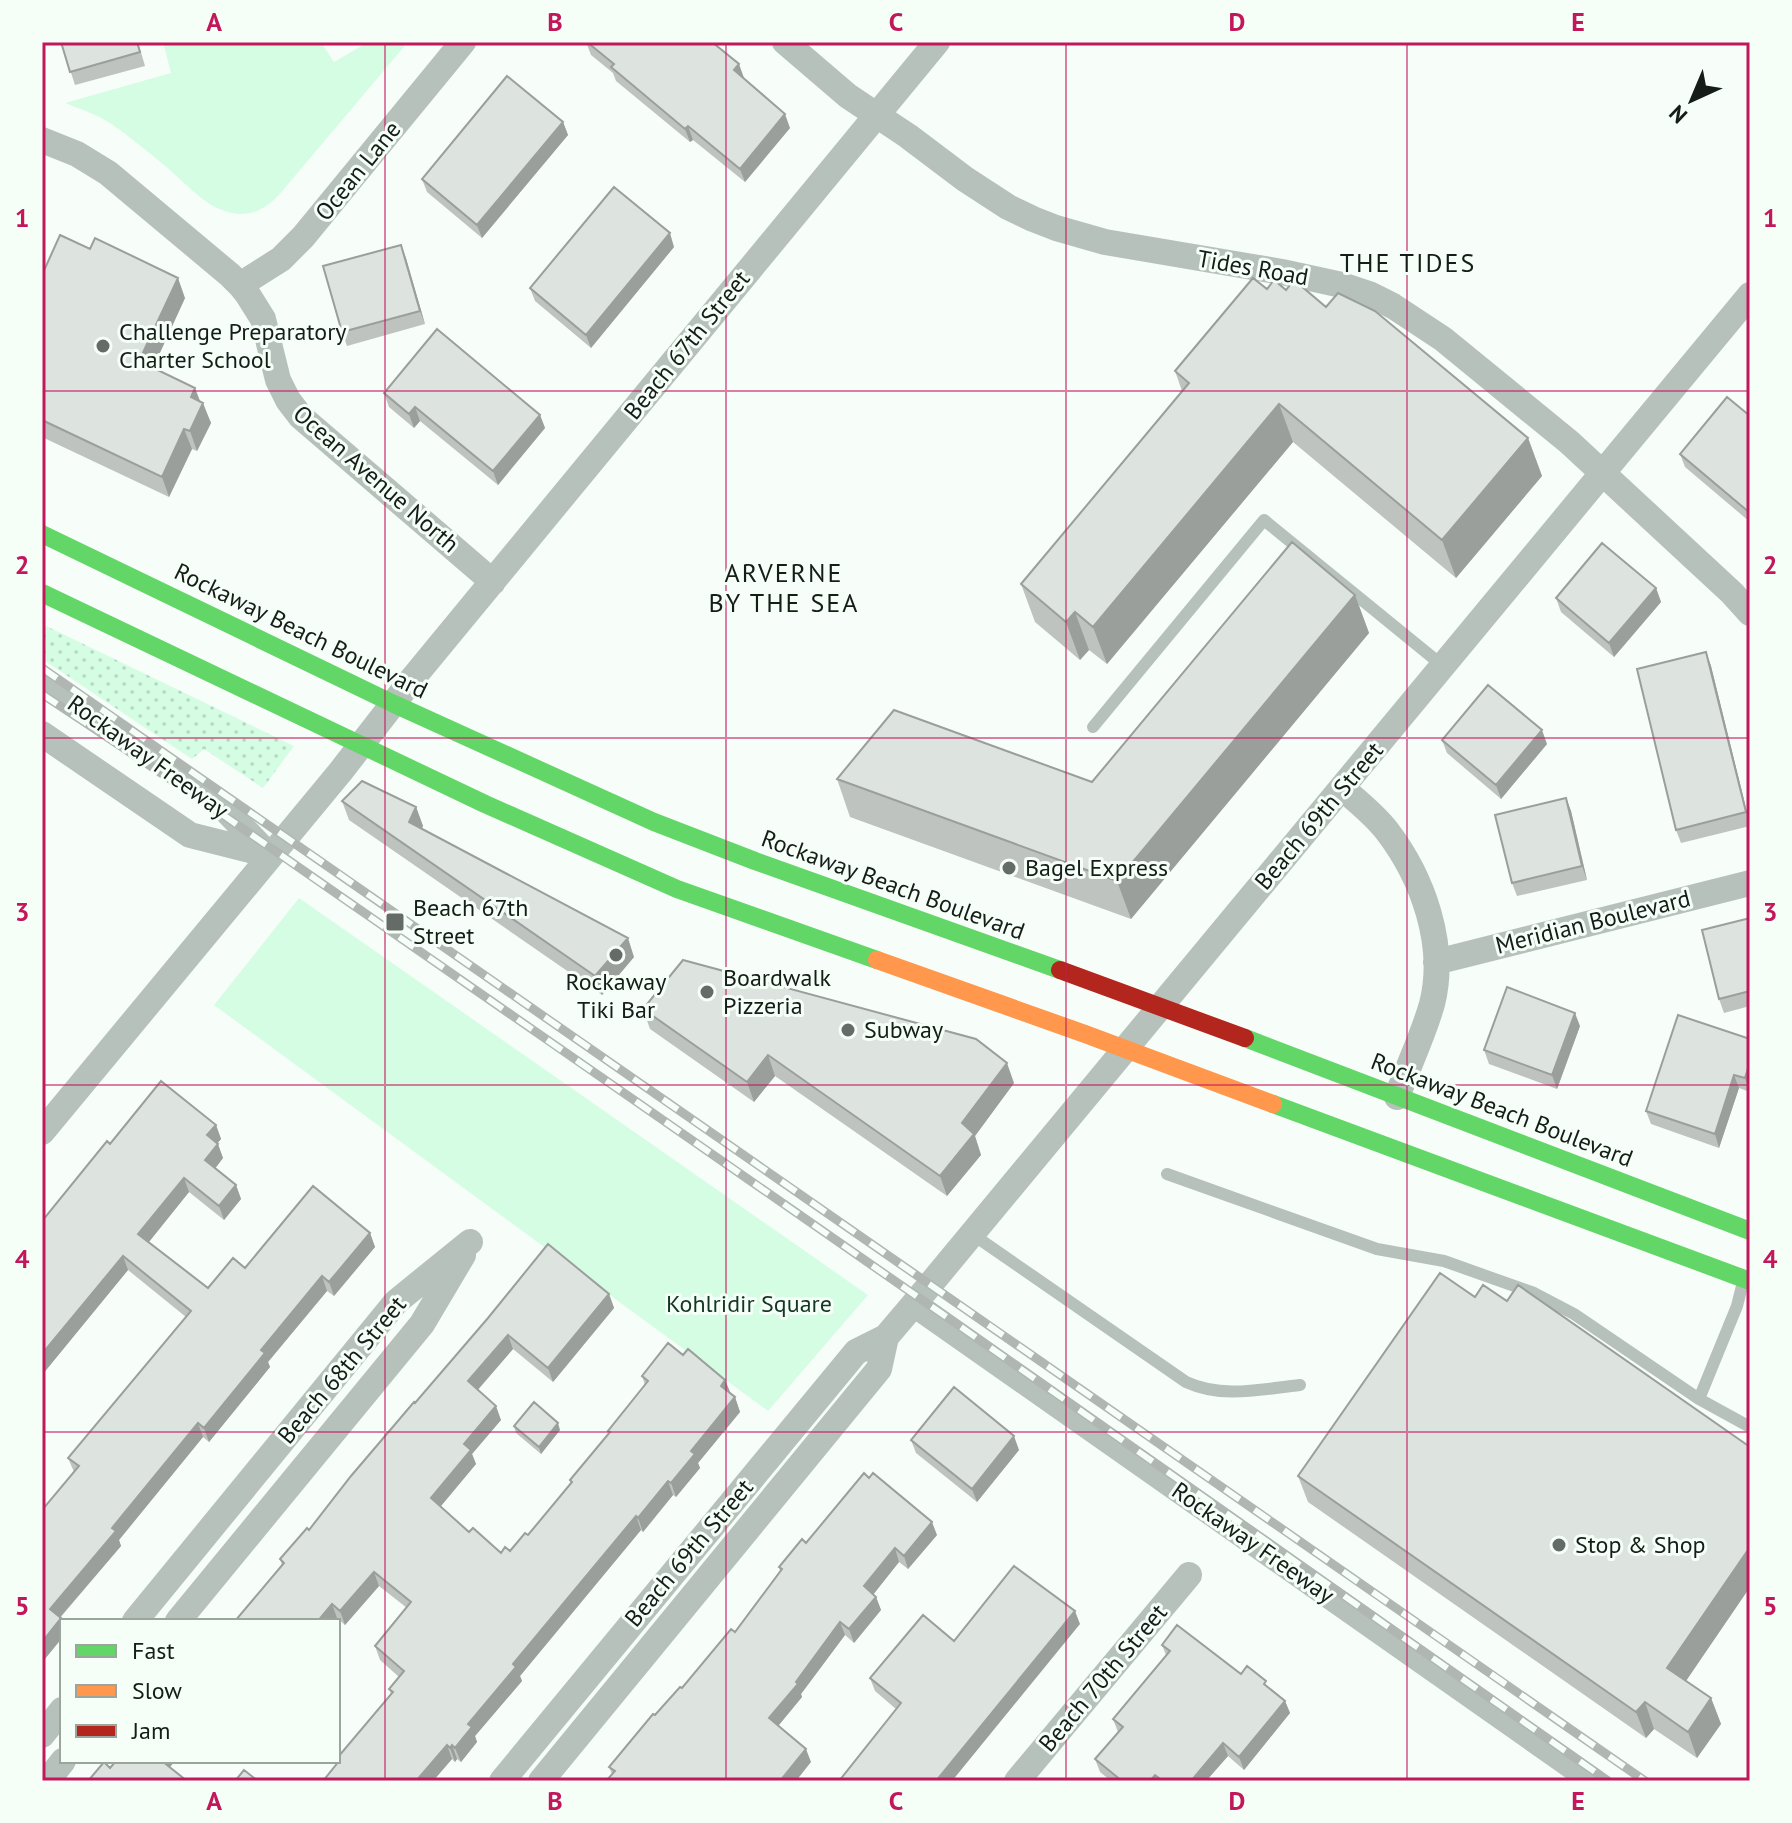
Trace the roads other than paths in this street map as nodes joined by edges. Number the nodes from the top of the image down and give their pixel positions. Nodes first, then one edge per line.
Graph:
1 (463, 42) edge
2 (785, 42) edge
3 (937, 42) edge
4 (877, 115) junction
5 (42, 140) edge
6 (240, 285) junction
7 (1750, 295) edge
8 (1603, 473) junction
9 (42, 534) edge
10 (493, 582) junction
11 (42, 593) edge
12 (1750, 613) edge
13 (1443, 666) junction
14 (42, 683) edge
15 (394, 704) junction
16 (1093, 727) dead end
17 (42, 734) edge
18 (360, 744) junction
19 (1342, 788) junction
20 (269, 855) junction
21 (1750, 883) edge
22 (1436, 962) junction
23 (1161, 1007) junction
24 (1126, 1049) junction
25 (1397, 1097) junction
26 (42, 1132) edge
27 (1167, 1174) dead end
28 (1750, 1231) edge
29 (972, 1234) junction
30 (1748, 1273) edge
31 (914, 1304) junction
32 (886, 1337) junction
33 (1300, 1385) dead end
34 (1699, 1399) junction
35 (1750, 1427) edge
36 (1189, 1575) dead end
37 (137, 1619) edge
38 (180, 1619) edge
39 (60, 1712) edge
40 (42, 1735) edge
41 (61, 1763) edge
42 (47, 1781) edge
43 (502, 1781) edge
44 (541, 1781) edge
45 (1017, 1781) edge
46 (1593, 1781) edge

1 - 6 street, Ocean Lane
2 - 4 street, Tides Road
3 - 4 street, Beach 67th Street
4 - 8 street, Tides Road
4 - 10 street, Beach 67th Street
5 - 6 street, Ocean Avenue North
6 - 10 street, Ocean Avenue North
7 - 8 street, Beach 69th Street
8 - 12 street, Tides Road
8 - 13 street, Beach 69th Street
9 - 15 main road, Rockaway Beach Boulevard
10 - 15 street, Beach 67th Street
11 - 18 main road
13 - 16 lane
13 - 19 street, Beach 69th Street
14 - 20 street, Rockaway Freeway
15 - 18 street, Beach 67th Street
15 - 23 main road, Rockaway Beach Boulevard
17 - 20 street, Rockaway Freeway
18 - 20 street, Beach 67th Street
18 - 24 main road
19 - 22 street
19 - 23 street, Beach 69th Street
20 - 26 street, Beach 67th Street
21 - 22 street, Meridian Boulevard
22 - 25 street
23 - 24 street, Beach 69th Street
23 - 25 main road, Rockaway Beach Boulevard
24 - 29 street, Beach 69th Street
24 - 30 main road
25 - 28 main road, Rockaway Beach Boulevard
27 - 34 lane
29 - 31 street, Beach 69th Street
29 - 33 lane
30 - 34 lane
31 - 32 street, Beach 69th Street
31 - 46 street, Rockaway Freeway
32 - 43 street, Beach 69th Street
32 - 44 street, Beach 69th Street
34 - 35 lane
36 - 45 street, Beach 70th Street
37 - 38 street, Beach 68th Street
39 - 40 street
41 - 42 street

